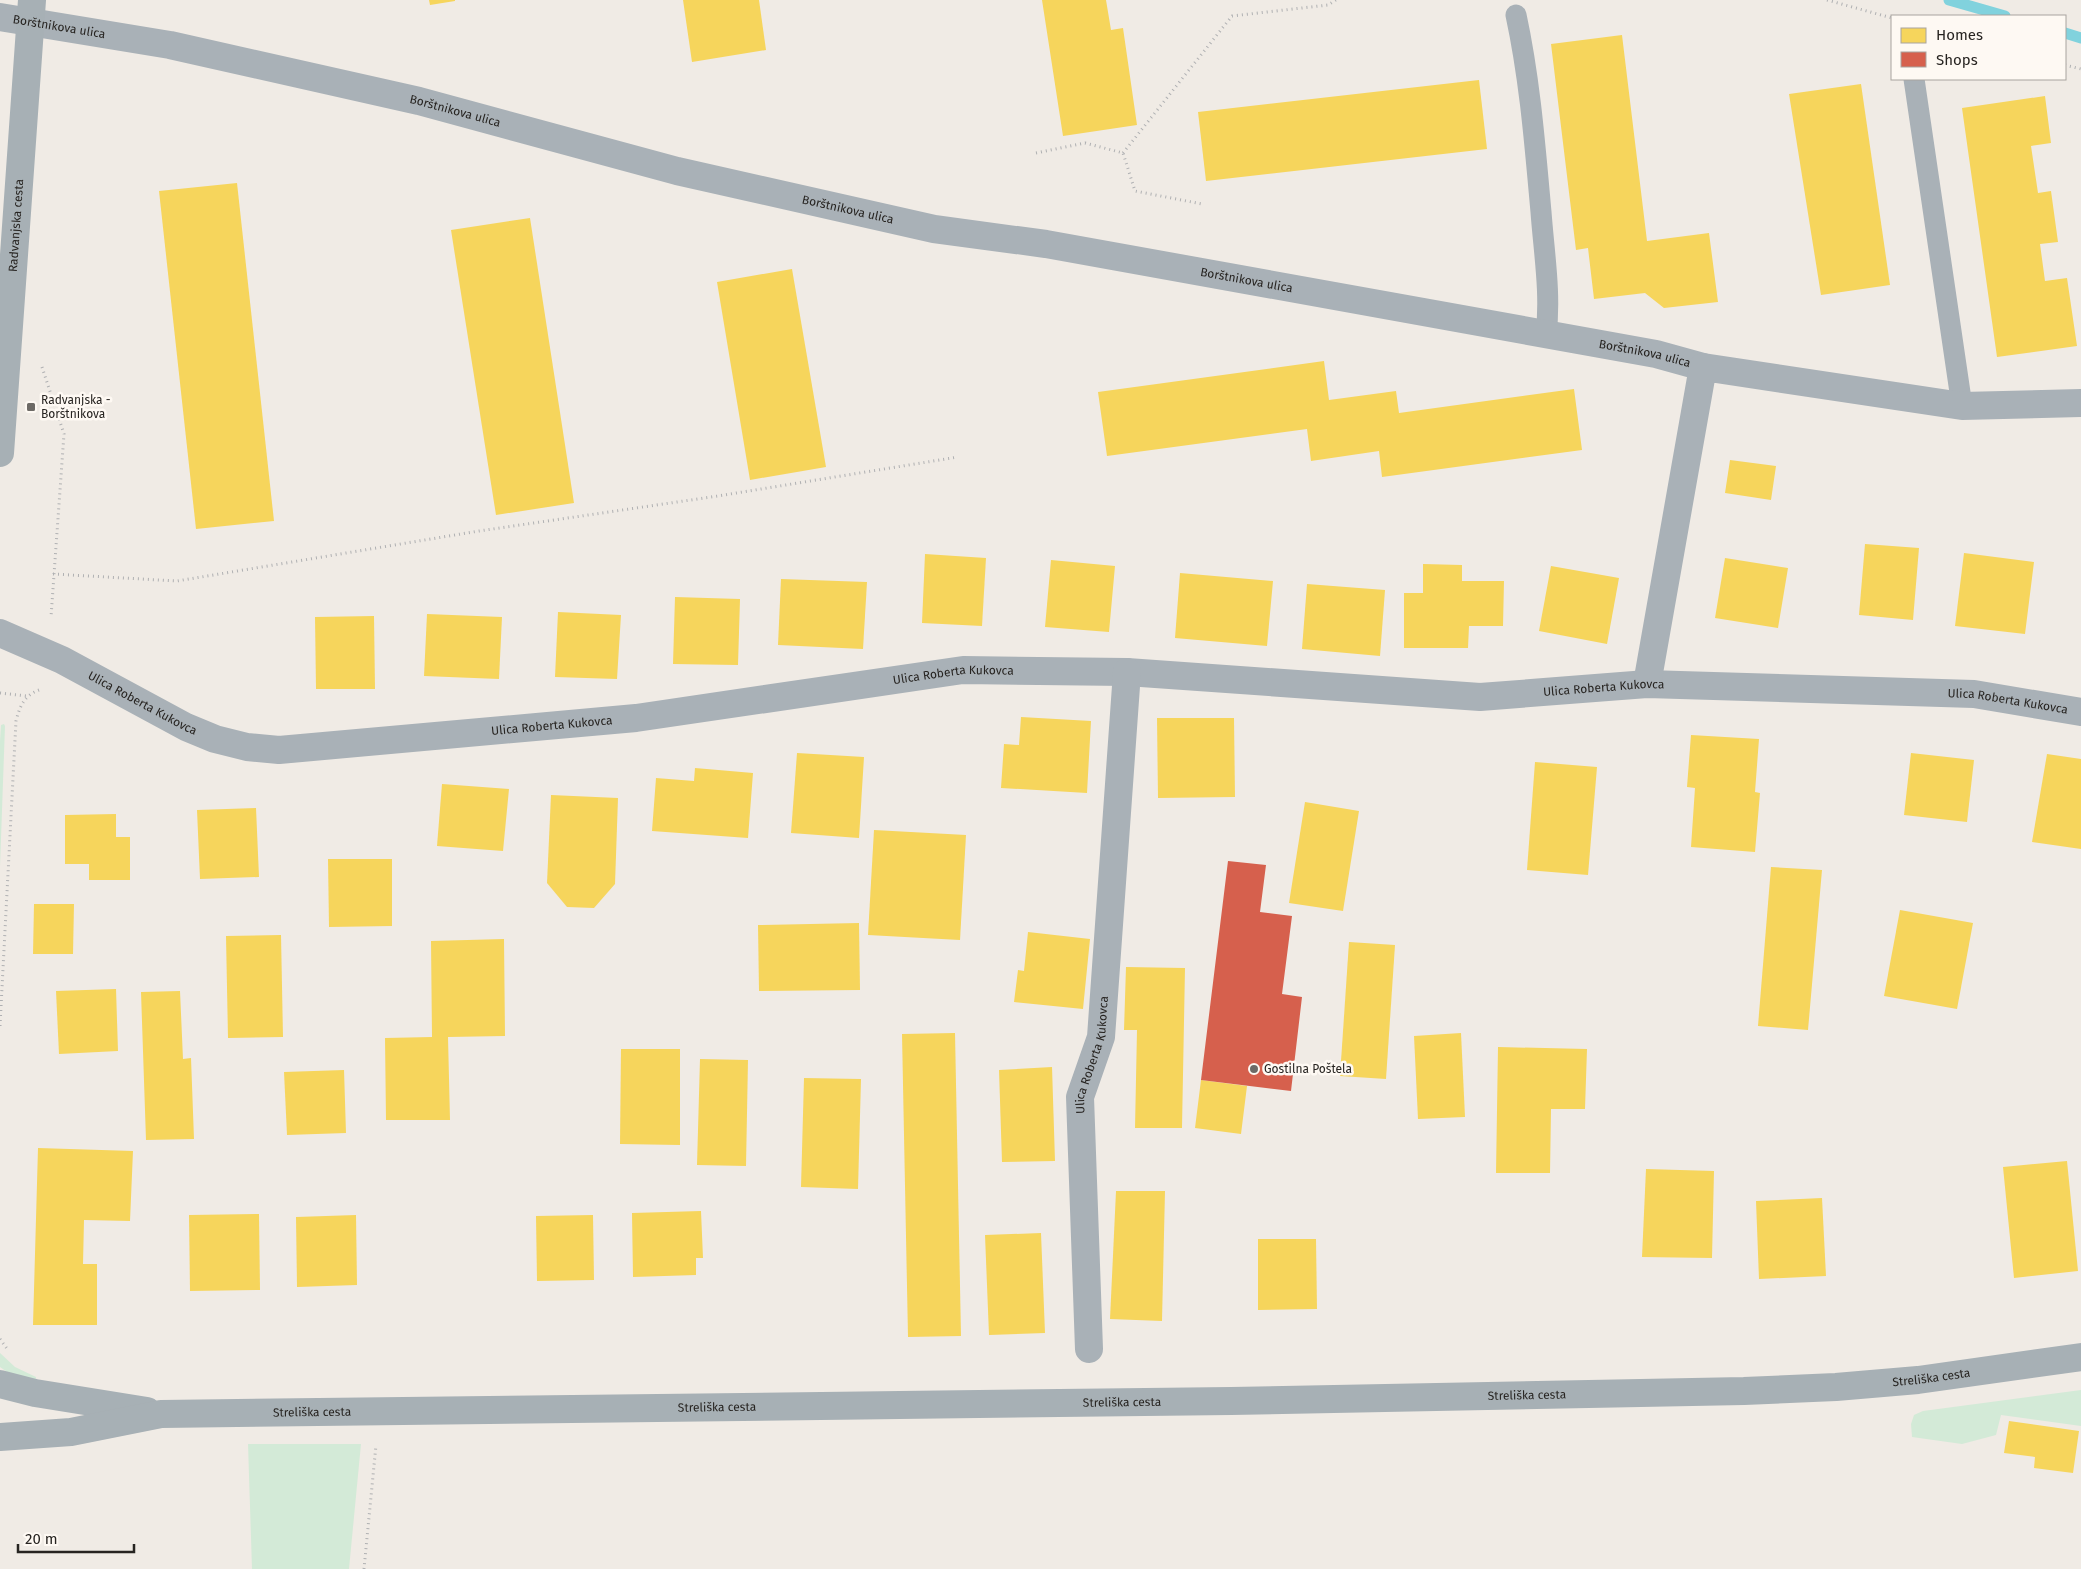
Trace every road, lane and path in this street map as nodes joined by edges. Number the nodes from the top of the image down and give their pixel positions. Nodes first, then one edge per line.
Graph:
1 (1336, 0) edge
2 (1827, 0) edge
3 (31, 10) edge
4 (1516, 15) dead end
5 (0, 17) edge
6 (1891, 18) edge
7 (2066, 65) edge
8 (2081, 69) edge
9 (1914, 80) edge
10 (1036, 153) dead end
11 (1123, 153) junction
12 (1202, 204) dead end
13 (1546, 335) junction
14 (40, 360) dead end
15 (1703, 367) junction
16 (2081, 403) edge
17 (1962, 406) junction
18 (0, 453) edge
19 (958, 457) dead end
20 (53, 574) junction
21 (0, 633) edge
22 (50, 654) junction
23 (1127, 672) junction
24 (1648, 684) junction
25 (0, 693) edge
26 (28, 696) junction
27 (2081, 712) edge
28 (0, 1026) edge
29 (1090, 1348) dead end
30 (2081, 1357) edge
31 (0, 1384) edge
32 (377, 1413) junction
33 (161, 1414) junction
34 (0, 1437) edge
35 (364, 1569) edge

1 - 11 path
2 - 6 path
3 - 5 street, Borštnikova ulica
3 - 13 street, Borštnikova ulica
3 - 18 street, Radvanjska cesta
4 - 13 lane
7 - 8 path
9 - 17 lane
10 - 11 path
11 - 12 path
13 - 15 street, Borštnikova ulica
14 - 20 path
15 - 17 street, Borštnikova ulica
15 - 24 street, Borštnikova ulica
16 - 17 street, Borštnikova ulica
19 - 20 path
20 - 22 path
21 - 22 street, Ulica Roberta Kukovca
22 - 23 street, Ulica Roberta Kukovca
22 - 26 path
23 - 24 street, Ulica Roberta Kukovca
23 - 29 street, Ulica Roberta Kukovca
24 - 27 street, Ulica Roberta Kukovca
25 - 26 path
26 - 28 path
30 - 32 street, Streliška cesta
31 - 33 street, Streliška cesta
32 - 33 street, Streliška cesta
32 - 35 path
33 - 34 street, Streliška cesta

